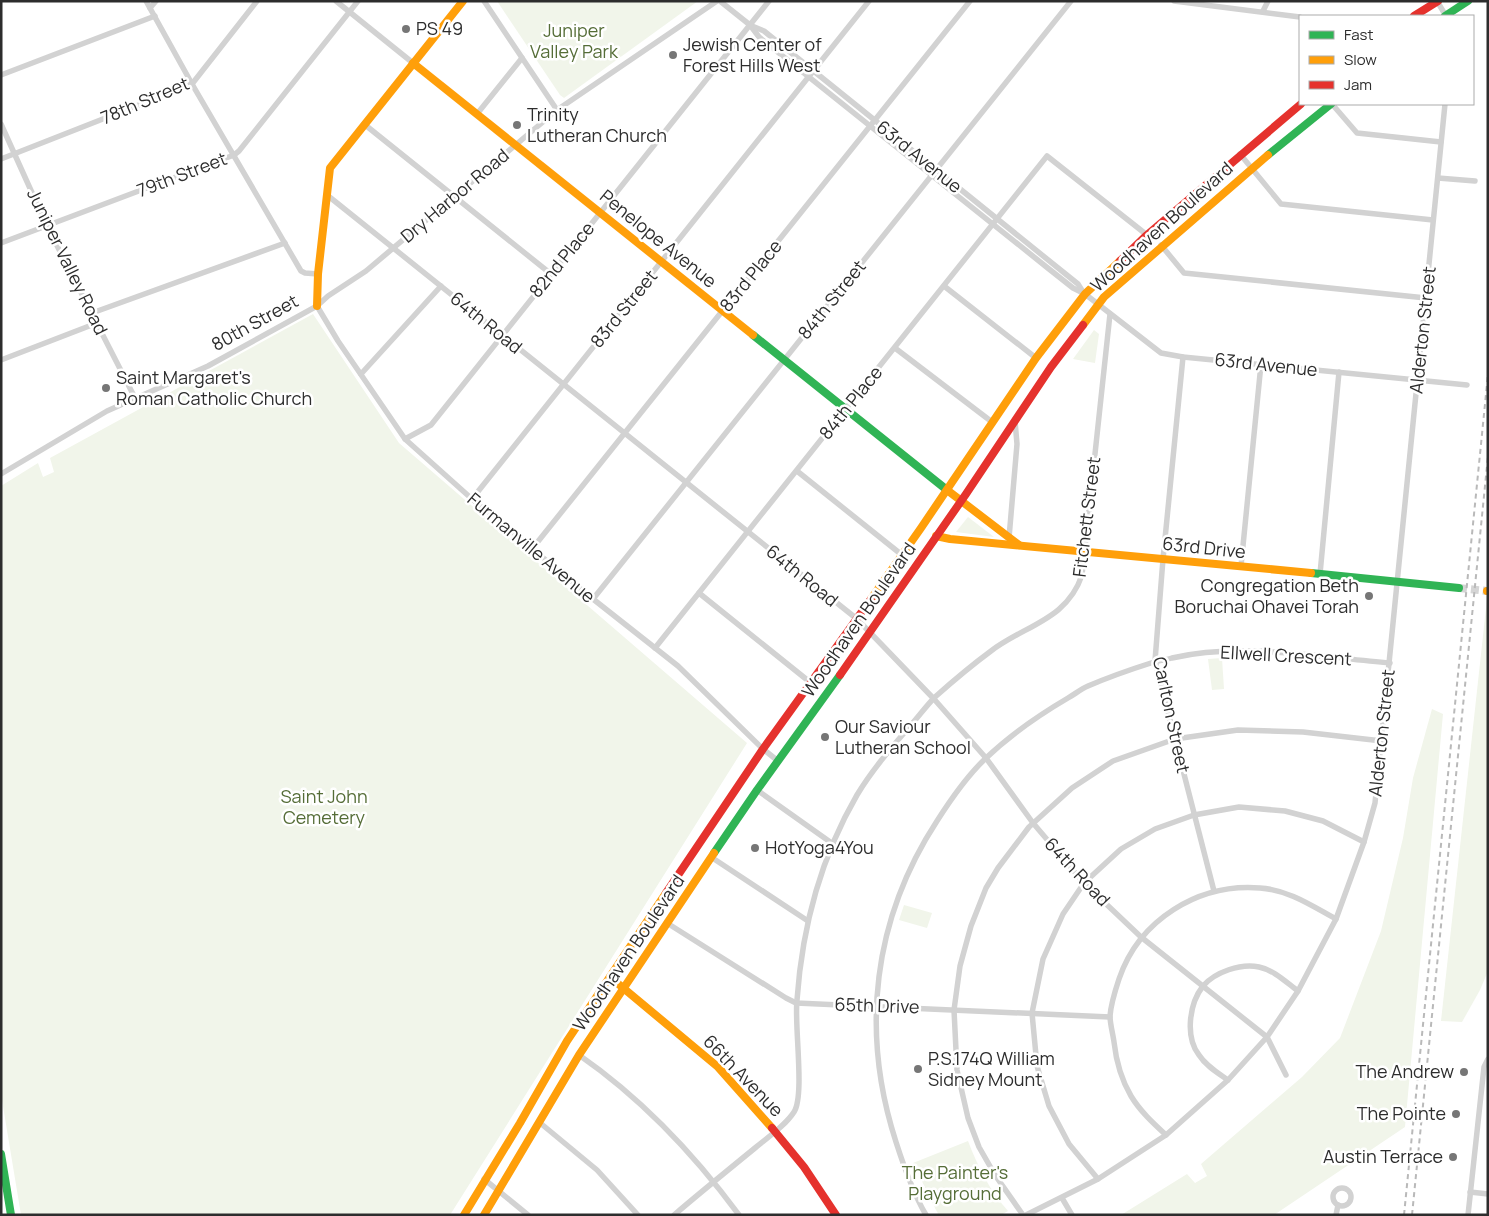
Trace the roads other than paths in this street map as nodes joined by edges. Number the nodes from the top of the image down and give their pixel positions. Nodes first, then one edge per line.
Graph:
1 (146, 1) edge
2 (156, 1) edge
3 (257, 1) edge
4 (336, 1) edge
5 (358, 1) edge
6 (463, 1) edge
7 (484, 1) edge
8 (719, 1) edge
9 (768, 1) edge
10 (869, 1) edge
11 (970, 1) edge
12 (1072, 1) edge
13 (1174, 1) edge
14 (1268, 1) edge
15 (1468, 1) edge
16 (1184, 2) edge
17 (1438, 3) edge
18 (150, 8) junction
19 (1263, 11) junction
20 (349, 12) junction
21 (1416, 15) edge
22 (1444, 15) edge
23 (1447, 15) edge
24 (155, 16) junction
25 (1299, 17) edge
26 (750, 25) junction
27 (522, 58) junction
28 (413, 63) junction
29 (814, 71) junction
30 (1, 74) edge
31 (809, 77) junction
32 (192, 84) junction
33 (1300, 105) edge
34 (1330, 105) edge
35 (1332, 105) edge
36 (1445, 105) edge
37 (557, 110) junction
38 (477, 114) junction
39 (1, 124) edge
40 (364, 124) junction
41 (873, 124) junction
42 (1441, 142) junction
43 (516, 145) junction
44 (14, 154) junction
45 (1240, 154) junction
46 (234, 155) junction
47 (1, 159) edge
48 (1252, 168) junction
49 (934, 172) junction
50 (1438, 178) junction
51 (1475, 180) dead end
52 (327, 195) junction
53 (455, 197) junction
54 (600, 212) junction
55 (1434, 220) junction
56 (996, 222) junction
57 (47, 226) junction
58 (1147, 234) junction
59 (1, 243) edge
60 (285, 243) junction
61 (1161, 246) junction
62 (393, 248) junction
63 (662, 261) junction
64 (318, 274) junction
65 (551, 274) junction
66 (441, 286) junction
67 (944, 286) junction
68 (1084, 294) junction
69 (1426, 298) junction
70 (1098, 305) junction
71 (317, 306) junction
72 (723, 311) junction
73 (92, 313) junction
74 (1110, 314) junction
75 (96, 323) junction
76 (502, 335) junction
77 (895, 348) junction
78 (1183, 357) junction
79 (1036, 358) junction
80 (1, 360) edge
81 (784, 360) junction
82 (1261, 364) junction
83 (1339, 372) junction
84 (361, 374) junction
85 (1418, 380) junction
86 (563, 385) junction
87 (1467, 385) dead end
88 (135, 398) junction
89 (846, 409) junction
90 (1015, 419) junction
91 (992, 422) junction
92 (625, 434) junction
93 (405, 439) junction
94 (797, 471) junction
95 (1, 474) edge
96 (686, 483) junction
97 (948, 489) junction
98 (472, 499) junction
99 (961, 501) junction
100 (747, 532) junction
101 (936, 536) junction
102 (1009, 538) junction
103 (1019, 545) junction
104 (532, 549) junction
105 (1084, 551) junction
106 (902, 555) junction
107 (1163, 559) junction
108 (1241, 566) junction
109 (1320, 574) junction
110 (1398, 582) junction
111 (1458, 588) tunnel mouth
112 (698, 594) junction
113 (593, 599) junction
114 (856, 619) junction
115 (870, 633) junction
116 (655, 648) junction
117 (1155, 661) junction
118 (1390, 663) junction
119 (811, 683) junction
120 (934, 699) junction
121 (1175, 739) junction
122 (1382, 742) junction
123 (763, 749) junction
124 (986, 758) junction
125 (778, 761) junction
126 (757, 790) junction
127 (1194, 815) junction
128 (1032, 823) junction
129 (1364, 842) junction
130 (833, 844) junction
131 (711, 857) junction
132 (1084, 883) junction
133 (1214, 891) junction
134 (808, 920) junction
135 (1336, 920) junction
136 (667, 923) junction
137 (1141, 936) junction
138 (610, 977) junction
139 (623, 987) junction
140 (1202, 987) junction
141 (1298, 992) junction
142 (796, 1003) junction
143 (875, 1006) junction
144 (954, 1010) junction
145 (1032, 1013) junction
146 (1110, 1017) junction
147 (1266, 1037) junction
148 (579, 1055) junction
149 (1488, 1059) edge
150 (1286, 1074) dead end
151 (1228, 1080) junction
152 (539, 1122) junction
153 (775, 1131) junction
154 (1166, 1135) junction
155 (1, 1154) edge
156 (1098, 1179) junction
157 (484, 1180) junction
158 (714, 1181) junction
159 (499, 1191) junction
160 (1470, 1192) junction
161 (1488, 1194) edge
162 (1062, 1198) junction
163 (1338, 1205) dead end
164 (1336, 1214) edge
165 (11, 1215) edge
166 (464, 1215) edge
167 (484, 1215) edge
168 (528, 1215) edge
169 (638, 1215) edge
170 (674, 1215) edge
171 (739, 1215) edge
172 (836, 1215) edge
173 (926, 1215) edge
174 (1024, 1215) edge
175 (1072, 1215) edge
176 (1468, 1215) edge

1 - 18 street
2 - 18 street
3 - 32 street, 78th Street
4 - 20 street, Penelope Avenue
5 - 20 street, 79th Street
6 - 28 main road, 80th Street
7 - 27 street
8 - 26 street, 63rd Avenue
8 - 37 street, Dry Harbor Road
9 - 26 street, 82nd Place
10 - 29 street, 83rd Street
11 - 41 street, 83rd Place
12 - 49 street, 84th Street
13 - 16 street
14 - 19 street
15 - 23 main road
16 - 19 street
17 - 21 main road
17 - 22 street
18 - 24 street
19 - 25 street
20 - 28 street, Penelope Avenue
20 - 46 street, 79th Street
24 - 30 street
24 - 32 street
26 - 29 street, 63rd Avenue
26 - 31 street, 63rd Avenue
26 - 54 street, 82nd Place
27 - 37 street
27 - 38 street
28 - 38 main road, Penelope Avenue
28 - 40 main road, 80th Street
29 - 31 street, 83rd Street
29 - 41 street, 63rd Avenue
31 - 41 street, 63rd Avenue
31 - 63 street, 83rd Street
32 - 44 street, 78th Street
32 - 46 street
33 - 45 main road, Woodhaven Boulevard
34 - 48 main road, Woodhaven Boulevard
35 - 42 street
36 - 42 street, Alderton Street
37 - 43 street, Dry Harbor Road
38 - 43 main road, Penelope Avenue
39 - 44 street, Juniper Valley Road
40 - 52 main road, 80th Street
40 - 53 street
41 - 49 street, 63rd Avenue
41 - 72 street, 83rd Place
42 - 50 street, Alderton Street
43 - 53 street, Dry Harbor Road
43 - 54 main road, Penelope Avenue
44 - 47 street, 78th Street
44 - 57 street, Juniper Valley Road
45 - 48 street
45 - 58 main road, Woodhaven Boulevard
46 - 57 street, 79th Street
46 - 60 street
48 - 55 street
48 - 61 main road, Woodhaven Boulevard
49 - 56 street, 63rd Avenue
49 - 81 street, 84th Street
50 - 51 street
50 - 55 street, Alderton Street
52 - 62 street, 64th Road
52 - 64 main road, 80th Street
53 - 62 street, Dry Harbor Road
53 - 65 street
54 - 63 main road, Penelope Avenue
54 - 65 street, 82nd Place
55 - 69 street, Alderton Street
56 - 58 street, 84th Place
56 - 67 street, 84th Place
56 - 68 street, 63rd Avenue
57 - 59 street, 79th Street
57 - 73 street, Juniper Valley Road
58 - 68 main road, Woodhaven Boulevard
60 - 64 street
60 - 73 street
61 - 69 street
61 - 70 main road, Woodhaven Boulevard
62 - 66 street, 64th Road
62 - 71 street, Dry Harbor Road
63 - 72 main road, Penelope Avenue
63 - 86 street, 83rd Street
64 - 71 main road, 80th Street
65 - 76 street, 82nd Place
66 - 76 street, 64th Road
66 - 84 street
67 - 77 street, 84th Place
67 - 79 street
68 - 70 street, 63rd Avenue
68 - 79 main road, Woodhaven Boulevard
69 - 85 street, Alderton Street
70 - 74 street, 63rd Avenue
70 - 90 main road, Woodhaven Boulevard
71 - 84 street, Furmanville Avenue
71 - 88 street, 80th Street
72 - 81 main road, Penelope Avenue
72 - 92 street, 83rd Place
73 - 75 street, Juniper Valley Road
74 - 78 street, 63rd Avenue
74 - 105 street, Fitchett Street
75 - 80 street
75 - 88 street, Juniper Valley Road
76 - 86 street, 64th Road
76 - 93 street, 82nd Place
77 - 89 street, 84th Place
77 - 91 street
78 - 82 street, 63rd Avenue
78 - 107 street, Carlton Street
79 - 91 main road, Woodhaven Boulevard
81 - 89 main road, Penelope Avenue
81 - 96 street, 84th Street
82 - 83 street, 63rd Avenue
82 - 108 street
83 - 85 street, 63rd Avenue
83 - 109 street
84 - 93 street, Furmanville Avenue
85 - 87 street, 63rd Avenue
85 - 110 street, Alderton Street
86 - 92 street, 64th Road
86 - 98 street, 83rd Street
88 - 95 street, 80th Street
89 - 94 street, 84th Place
89 - 97 main road, Penelope Avenue
90 - 99 main road, Woodhaven Boulevard
90 - 102 street
91 - 97 main road, Woodhaven Boulevard
92 - 96 street, 64th Road
92 - 104 street, 83rd Place
93 - 98 street, Furmanville Avenue
94 - 100 street, 84th Place
94 - 106 street
96 - 100 street, 64th Road
96 - 113 street, 84th Street
97 - 99 main road, Penelope Avenue
97 - 106 main road, Woodhaven Boulevard
98 - 104 street, Furmanville Avenue
99 - 101 main road, Woodhaven Boulevard
99 - 102 main road, 63rd Drive
100 - 112 street, 84th Place
100 - 114 street, 64th Road
101 - 103 main road
101 - 115 main road, Woodhaven Boulevard
102 - 103 main road, 63rd Drive
103 - 105 main road, 63rd Drive
104 - 113 street, Furmanville Avenue
105 - 107 main road, 63rd Drive
105 - 120 street, Fitchett Street
106 - 114 main road, Woodhaven Boulevard
107 - 108 main road, 63rd Drive
107 - 117 street, Carlton Street
108 - 109 main road, 63rd Drive
109 - 110 main road, 63rd Drive
110 - 111 main road, 63rd Drive
110 - 118 street, Alderton Street
112 - 116 street, 84th Place
112 - 119 street
113 - 116 street, Furmanville Avenue
114 - 115 street, 64th Road
114 - 119 main road, Woodhaven Boulevard
115 - 120 street, 64th Road
115 - 125 main road, Woodhaven Boulevard
116 - 123 street, Furmanville Avenue
117 - 118 street, Ellwell Crescent
117 - 121 street, Carlton Street
117 - 124 street, Ellwell Crescent
118 - 122 street, Alderton Street
119 - 123 main road, Woodhaven Boulevard
120 - 124 street, 64th Road
120 - 130 street, Fitchett Street
121 - 122 street
121 - 127 street, Carlton Street
121 - 128 street
122 - 129 street, Alderton Street
123 - 125 street, Furmanville Avenue
123 - 138 main road, Woodhaven Boulevard
124 - 128 street, 64th Road
124 - 143 street, Ellwell Crescent
125 - 126 main road, Woodhaven Boulevard
126 - 130 street
126 - 131 main road, Woodhaven Boulevard
127 - 129 street
127 - 132 street
127 - 133 street, Carlton Street
128 - 132 street, 64th Road
128 - 144 street
129 - 135 street, Alderton Street
130 - 134 street, Fitchett Street
131 - 134 street
131 - 136 main road, Woodhaven Boulevard
132 - 137 street, 64th Road
132 - 145 street
133 - 135 street
133 - 137 street
134 - 142 street, Fitchett Street
135 - 141 street, Alderton Street
136 - 139 main road, Woodhaven Boulevard
136 - 142 street, 65th Drive
137 - 140 street, 64th Road
137 - 146 street
138 - 139 main road, 66th Avenue
138 - 157 main road, Woodhaven Boulevard
139 - 148 main road, Woodhaven Boulevard
139 - 153 main road, 66th Avenue
140 - 141 street
140 - 147 street, 64th Road
140 - 151 street
141 - 147 street, Alderton Street
142 - 143 street, 65th Drive
142 - 153 street, Fitchett Street
143 - 144 street, 65th Drive
143 - 173 street, Ellwell Crescent
144 - 145 street, 65th Drive
144 - 174 street
145 - 146 street, 65th Drive
145 - 156 street
146 - 154 street
147 - 150 street, 64th Road
147 - 151 street, Alderton Street
148 - 152 main road, Woodhaven Boulevard
148 - 158 street
149 - 160 street
151 - 154 street, Alderton Street
152 - 159 main road, Woodhaven Boulevard
152 - 169 street
153 - 158 street, Fitchett Street
153 - 172 main road, 66th Avenue
154 - 156 street, Alderton Street
155 - 165 main road
156 - 162 street, Alderton Street
157 - 159 street
157 - 166 main road, Woodhaven Boulevard
158 - 170 street, Fitchett Street
158 - 171 street
159 - 167 main road, Woodhaven Boulevard
159 - 168 street
160 - 161 street
160 - 176 street
162 - 174 street, Alderton Street
162 - 175 street
163 - 164 street

